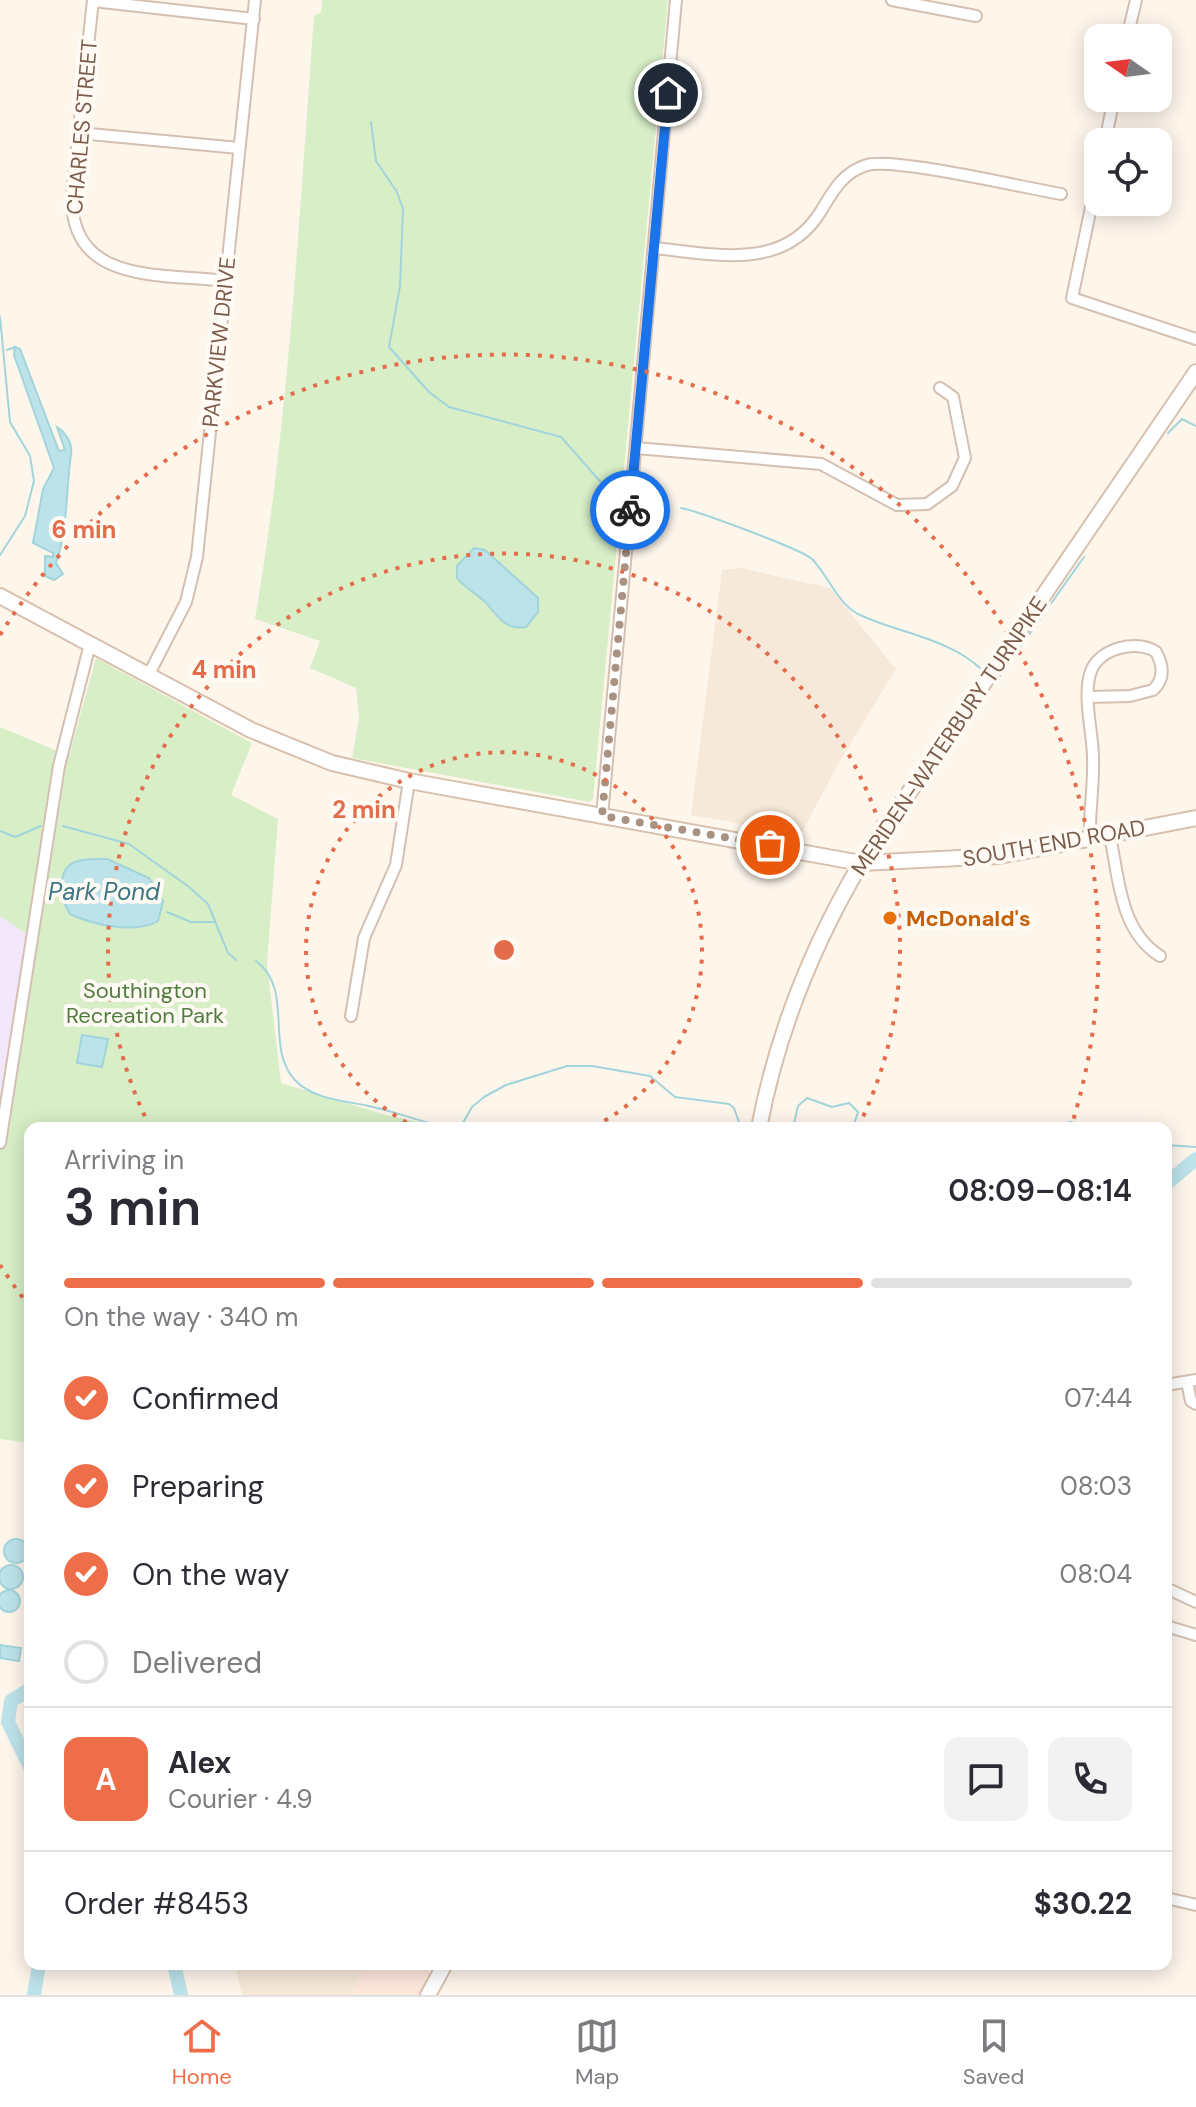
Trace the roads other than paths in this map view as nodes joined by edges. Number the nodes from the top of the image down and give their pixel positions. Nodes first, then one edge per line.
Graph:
1 (255, 0) edge
2 (676, 0) edge
3 (892, 0) edge
4 (1136, 0) edge
5 (93, 1) edge
6 (976, 16) dead end
7 (254, 19) junction
8 (1130, 24) edge
9 (79, 133) junction
10 (239, 148) junction
11 (1061, 194) dead end
12 (1089, 216) edge
13 (654, 248) junction
14 (225, 281) junction
15 (1196, 339) edge
16 (1196, 372) edge
17 (940, 388) dead end
18 (636, 448) junction
19 (0, 596) edge
20 (90, 644) junction
21 (149, 674) junction
22 (1089, 697) junction
23 (409, 781) junction
24 (602, 816) junction
25 (1196, 818) edge
26 (1110, 836) junction
27 (1090, 839) junction
28 (861, 863) junction
29 (1160, 956) dead end
30 (351, 1016) dead end
31 (760, 1122) edge
32 (0, 1143) edge
33 (1192, 1381) edge
34 (1172, 1384) edge
35 (1196, 1404) edge
36 (1172, 1591) edge
37 (1196, 1602) edge
38 (1172, 1628) edge
39 (1196, 1635) edge
40 (1172, 1899) edge
41 (1196, 1905) edge
42 (440, 1970) edge
43 (428, 1995) edge

1 - 7 street, PARKVIEW DRIVE
2 - 13 street
3 - 6 street
4 - 8 street
5 - 7 street
5 - 9 street, CHARLES STREET
7 - 10 street, PARKVIEW DRIVE
9 - 10 street
9 - 14 street, CHARLES STREET
10 - 14 street, PARKVIEW DRIVE
11 - 13 street
12 - 15 street
13 - 18 street
14 - 21 street, PARKVIEW DRIVE
16 - 28 street, MERIDEN-WATERBURY TURNPIKE
17 - 18 street
18 - 24 street
19 - 20 street, SOUTH END ROAD
20 - 21 street, SOUTH END ROAD
20 - 32 street
21 - 23 street, SOUTH END ROAD
22 - 22 street
22 - 27 street
23 - 24 street, SOUTH END ROAD
23 - 30 street
24 - 28 street, SOUTH END ROAD
25 - 26 street, SOUTH END ROAD
26 - 27 street, SOUTH END ROAD
26 - 29 street
27 - 28 street, SOUTH END ROAD
28 - 31 street, MERIDEN-WATERBURY TURNPIKE
33 - 34 street
33 - 35 street
36 - 37 street
38 - 39 street
40 - 41 street
42 - 43 street

